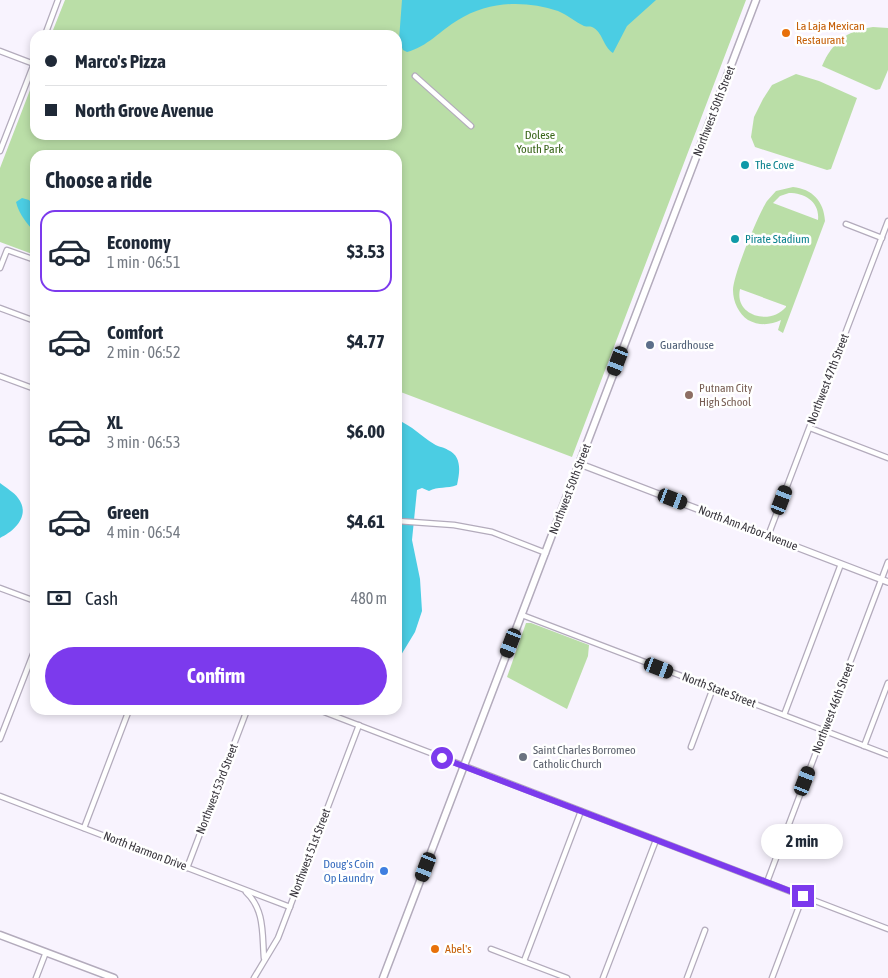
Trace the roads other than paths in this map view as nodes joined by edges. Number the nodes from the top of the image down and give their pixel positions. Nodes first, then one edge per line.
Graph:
1 (58, 0) edge
2 (756, 0) edge
3 (47, 30) edge
4 (0, 51) edge
5 (30, 62) edge
6 (30, 73) edge
7 (415, 76) dead end
8 (471, 126) dead end
9 (0, 133) edge
10 (6, 136) junction
11 (0, 151) edge
12 (888, 221) edge
13 (846, 224) dead end
14 (882, 238) junction
15 (30, 258) edge
16 (0, 268) edge
17 (0, 308) edge
18 (30, 319) edge
19 (0, 376) edge
20 (30, 387) edge
21 (810, 428) junction
22 (888, 458) edge
23 (580, 464) junction
24 (402, 522) edge
25 (768, 536) junction
26 (546, 553) junction
27 (888, 562) edge
28 (841, 564) junction
29 (881, 580) junction
30 (888, 582) edge
31 (0, 588) edge
32 (30, 599) edge
33 (522, 615) junction
34 (30, 662) edge
35 (888, 683) edge
36 (713, 688) junction
37 (127, 715) edge
38 (245, 715) edge
39 (332, 715) edge
40 (784, 715) junction
41 (359, 725) junction
42 (824, 731) junction
43 (0, 740) edge
44 (864, 746) junction
45 (691, 747) dead end
46 (888, 755) edge
47 (464, 766) junction
48 (0, 796) edge
49 (581, 811) junction
50 (84, 828) junction
51 (656, 840) junction
52 (187, 868) junction
53 (767, 882) junction
54 (244, 889) junction
55 (803, 896) junction
56 (290, 907) junction
57 (888, 929) edge
58 (705, 930) dead end
59 (0, 935) edge
60 (491, 949) dead end
61 (46, 952) junction
62 (264, 958) junction
63 (524, 961) junction
64 (36, 978) edge
65 (114, 978) edge
66 (254, 978) edge
67 (383, 978) edge
68 (567, 978) edge
69 (602, 978) edge
70 (687, 978) edge
71 (772, 978) edge

1 - 3 street
2 - 23 main road, Northwest 50th Street
4 - 5 street
6 - 10 street
7 - 8 street
9 - 10 street
10 - 11 street
12 - 14 street, Northwest 47th Street
13 - 14 street
14 - 21 street, Northwest 47th Street
15 - 16 street
17 - 18 street
19 - 20 street
21 - 22 street
21 - 25 street, Northwest 47th Street
23 - 25 street, North Ann Arbor Avenue
23 - 26 main road, Northwest 50th Street
24 - 26 street
25 - 28 street, North Ann Arbor Avenue
26 - 33 main road, Northwest 50th Street
27 - 29 street, Northwest 46th Street
28 - 29 street, North Ann Arbor Avenue
28 - 40 street
29 - 30 street, North Ann Arbor Avenue
29 - 42 street, Northwest 46th Street
31 - 32 street
33 - 36 street, North State Street
33 - 47 main road, Northwest 50th Street
34 - 43 street
35 - 44 street
36 - 40 street, North State Street
36 - 45 street
37 - 50 street
38 - 52 street, Northwest 53rd Street
39 - 41 street
40 - 42 street, North State Street
41 - 47 street
41 - 56 street, Northwest 51st Street
42 - 44 street, North State Street
42 - 53 street, Northwest 46th Street
44 - 46 street, North State Street
47 - 49 street
47 - 67 main road, Northwest 50th Street
48 - 50 street, North Harmon Drive
49 - 51 street
49 - 63 street
50 - 52 street, North Harmon Drive
51 - 53 street
51 - 69 street
52 - 54 street, North Harmon Drive
53 - 55 street
54 - 56 street, North Harmon Drive
54 - 62 street
55 - 57 street
55 - 71 street
56 - 62 street, Northwest 51st Street
58 - 70 street
59 - 61 main road
60 - 63 street
61 - 64 street
61 - 65 main road
62 - 66 street, Northwest 51st Street
63 - 68 street

